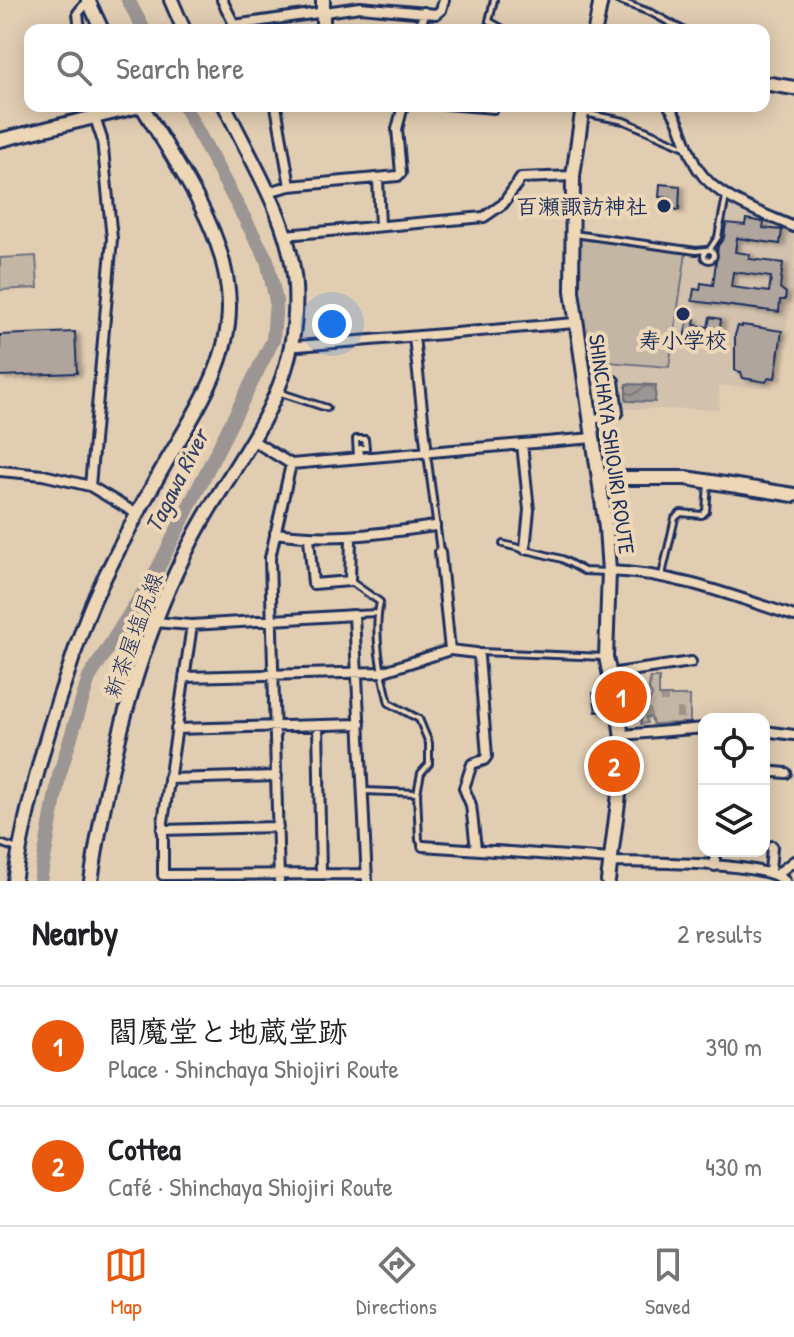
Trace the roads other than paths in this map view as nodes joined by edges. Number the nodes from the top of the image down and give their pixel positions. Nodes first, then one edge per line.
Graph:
1 (171, 0) edge
2 (222, 0) edge
3 (444, 0) edge
4 (494, 0) edge
5 (601, 0) edge
6 (617, 0) edge
7 (88, 1) edge
8 (323, 6) edge
9 (424, 12) junction
10 (79, 24) edge
11 (99, 24) edge
12 (181, 24) edge
13 (234, 24) edge
14 (248, 24) edge
15 (421, 24) edge
16 (491, 24) edge
17 (596, 24) edge
18 (672, 24) edge
19 (770, 84) edge
20 (794, 88) edge
21 (92, 112) edge
22 (144, 112) edge
23 (228, 112) edge
24 (277, 112) edge
25 (401, 112) edge
26 (583, 112) edge
27 (590, 112) edge
28 (674, 112) edge
29 (0, 140) edge
30 (687, 148) junction
31 (573, 176) junction
32 (378, 179) junction
33 (290, 186) junction
34 (267, 192) junction
35 (727, 194) junction
36 (380, 226) junction
37 (794, 227) edge
38 (573, 234) junction
39 (285, 235) junction
40 (575, 323) junction
41 (414, 337) junction
42 (298, 346) dead end
43 (614, 381) dead end
44 (279, 392) junction
45 (327, 408) dead end
46 (591, 420) junction
47 (593, 438) junction
48 (252, 440) junction
49 (522, 444) junction
50 (427, 454) junction
51 (359, 459) junction
52 (291, 464) junction
53 (0, 471) edge
54 (600, 478) junction
55 (709, 481) junction
56 (90, 486) junction
57 (794, 495) edge
58 (137, 514) junction
59 (435, 526) junction
60 (275, 533) junction
61 (309, 538) junction
62 (351, 538) junction
63 (503, 544) dead end
64 (525, 549) junction
65 (440, 552) joint
66 (609, 571) junction
67 (661, 577) junction
68 (350, 581) junction
69 (378, 613) junction
70 (354, 615) junction
71 (794, 616) edge
72 (273, 620) junction
73 (155, 622) junction
74 (192, 625) junction
75 (450, 650) junction
76 (476, 653) junction
77 (606, 657) junction
78 (691, 662) dead end
79 (357, 672) junction
80 (381, 672) junction
81 (609, 674) junction
82 (274, 676) junction
83 (184, 677) junction
84 (360, 724) junction
85 (276, 725) junction
86 (318, 725) junction
87 (176, 729) junction
88 (698, 729) edge
89 (770, 732) edge
90 (622, 735) junction
91 (794, 735) edge
92 (770, 772) edge
93 (786, 773) dead end
94 (277, 776) junction
95 (169, 779) junction
96 (364, 791) junction
97 (417, 793) junction
98 (278, 827) junction
99 (162, 830) junction
100 (0, 843) edge
101 (423, 846) joint
102 (772, 846) dead end
103 (476, 849) junction
104 (19, 850) junction
105 (715, 857) edge
106 (611, 860) junction
107 (794, 861) edge
108 (715, 866) junction
109 (321, 873) junction
110 (777, 876) edge
111 (200, 878) edge
112 (239, 878) edge
113 (280, 878) edge
114 (366, 878) edge
115 (14, 881) edge
116 (91, 881) edge
117 (608, 881) edge

1 - 12 main road
2 - 13 street
3 - 9 street
4 - 16 lane
5 - 17 main road
6 - 18 lane
7 - 10 street
7 - 11 main road
8 - 9 street
8 - 14 street
9 - 15 street
19 - 20 main road
21 - 29 main road
21 - 56 street
22 - 58 main road
23 - 34 main road, 新茶屋塩尻線
24 - 33 street
25 - 32 street
26 - 31 main road, SHINCHAYA SHIOJIRI ROUTE
27 - 30 lane
28 - 30 street
30 - 35 street
31 - 36 street
31 - 38 main road, SHINCHAYA SHIOJIRI ROUTE
32 - 33 street
32 - 36 street
33 - 34 street
34 - 39 main road, 新茶屋塩尻線
35 - 37 street
35 - 38 lane
36 - 39 street
38 - 40 main road, SHINCHAYA SHIOJIRI ROUTE
39 - 44 main road, 新茶屋塩尻線
40 - 41 street
40 - 46 main road, SHINCHAYA SHIOJIRI ROUTE
41 - 42 street
41 - 50 street
43 - 46 street
44 - 45 lane
44 - 48 main road, 新茶屋塩尻線
46 - 47 main road, SHINCHAYA SHIOJIRI ROUTE
47 - 49 street
47 - 54 main road, SHINCHAYA SHIOJIRI ROUTE
48 - 52 street
48 - 73 main road, 新茶屋塩尻線
49 - 50 street
49 - 64 street
50 - 51 street
50 - 59 lane
51 - 51 lane
51 - 52 street
52 - 60 street
53 - 56 street
54 - 55 main road
54 - 66 main road, SHINCHAYA SHIOJIRI ROUTE
55 - 57 main road
55 - 67 lane
56 - 58 street
58 - 104 main road
59 - 62 street
59 - 65 lane
60 - 61 street
60 - 72 street
61 - 62 street
61 - 68 street
62 - 68 street
63 - 64 lane
64 - 66 lane
65 - 75 street
66 - 67 street
66 - 77 main road, SHINCHAYA SHIOJIRI ROUTE
67 - 71 street
68 - 69 lane
69 - 70 lane
69 - 80 lane
70 - 72 street
70 - 79 street
72 - 74 street
72 - 82 street
73 - 74 street
73 - 116 main road, 新茶屋塩尻線
74 - 83 street
75 - 76 street
75 - 80 street
76 - 77 lane
76 - 103 street
77 - 81 main road, SHINCHAYA SHIOJIRI ROUTE
78 - 81 street
79 - 80 street
79 - 82 street
79 - 84 street
80 - 97 lane
81 - 90 main road, SHINCHAYA SHIOJIRI ROUTE
82 - 83 street
82 - 85 street
83 - 87 street
84 - 86 street
84 - 96 street
85 - 86 street
85 - 87 street
85 - 94 street
86 - 109 street
87 - 95 street
88 - 90 street
89 - 91 street
90 - 106 main road, SHINCHAYA SHIOJIRI ROUTE
92 - 93 street
94 - 95 street
94 - 98 street
95 - 99 street
96 - 97 lane
96 - 114 street
97 - 101 lane
98 - 99 street
98 - 113 street
99 - 111 street
100 - 104 lane
101 - 103 street
102 - 110 street
103 - 106 street
104 - 115 main road
105 - 108 street
106 - 108 street
106 - 117 main road, SHINCHAYA SHIOJIRI ROUTE
107 - 110 street
108 - 110 street
109 - 113 street
109 - 114 street
111 - 112 street
112 - 113 street

